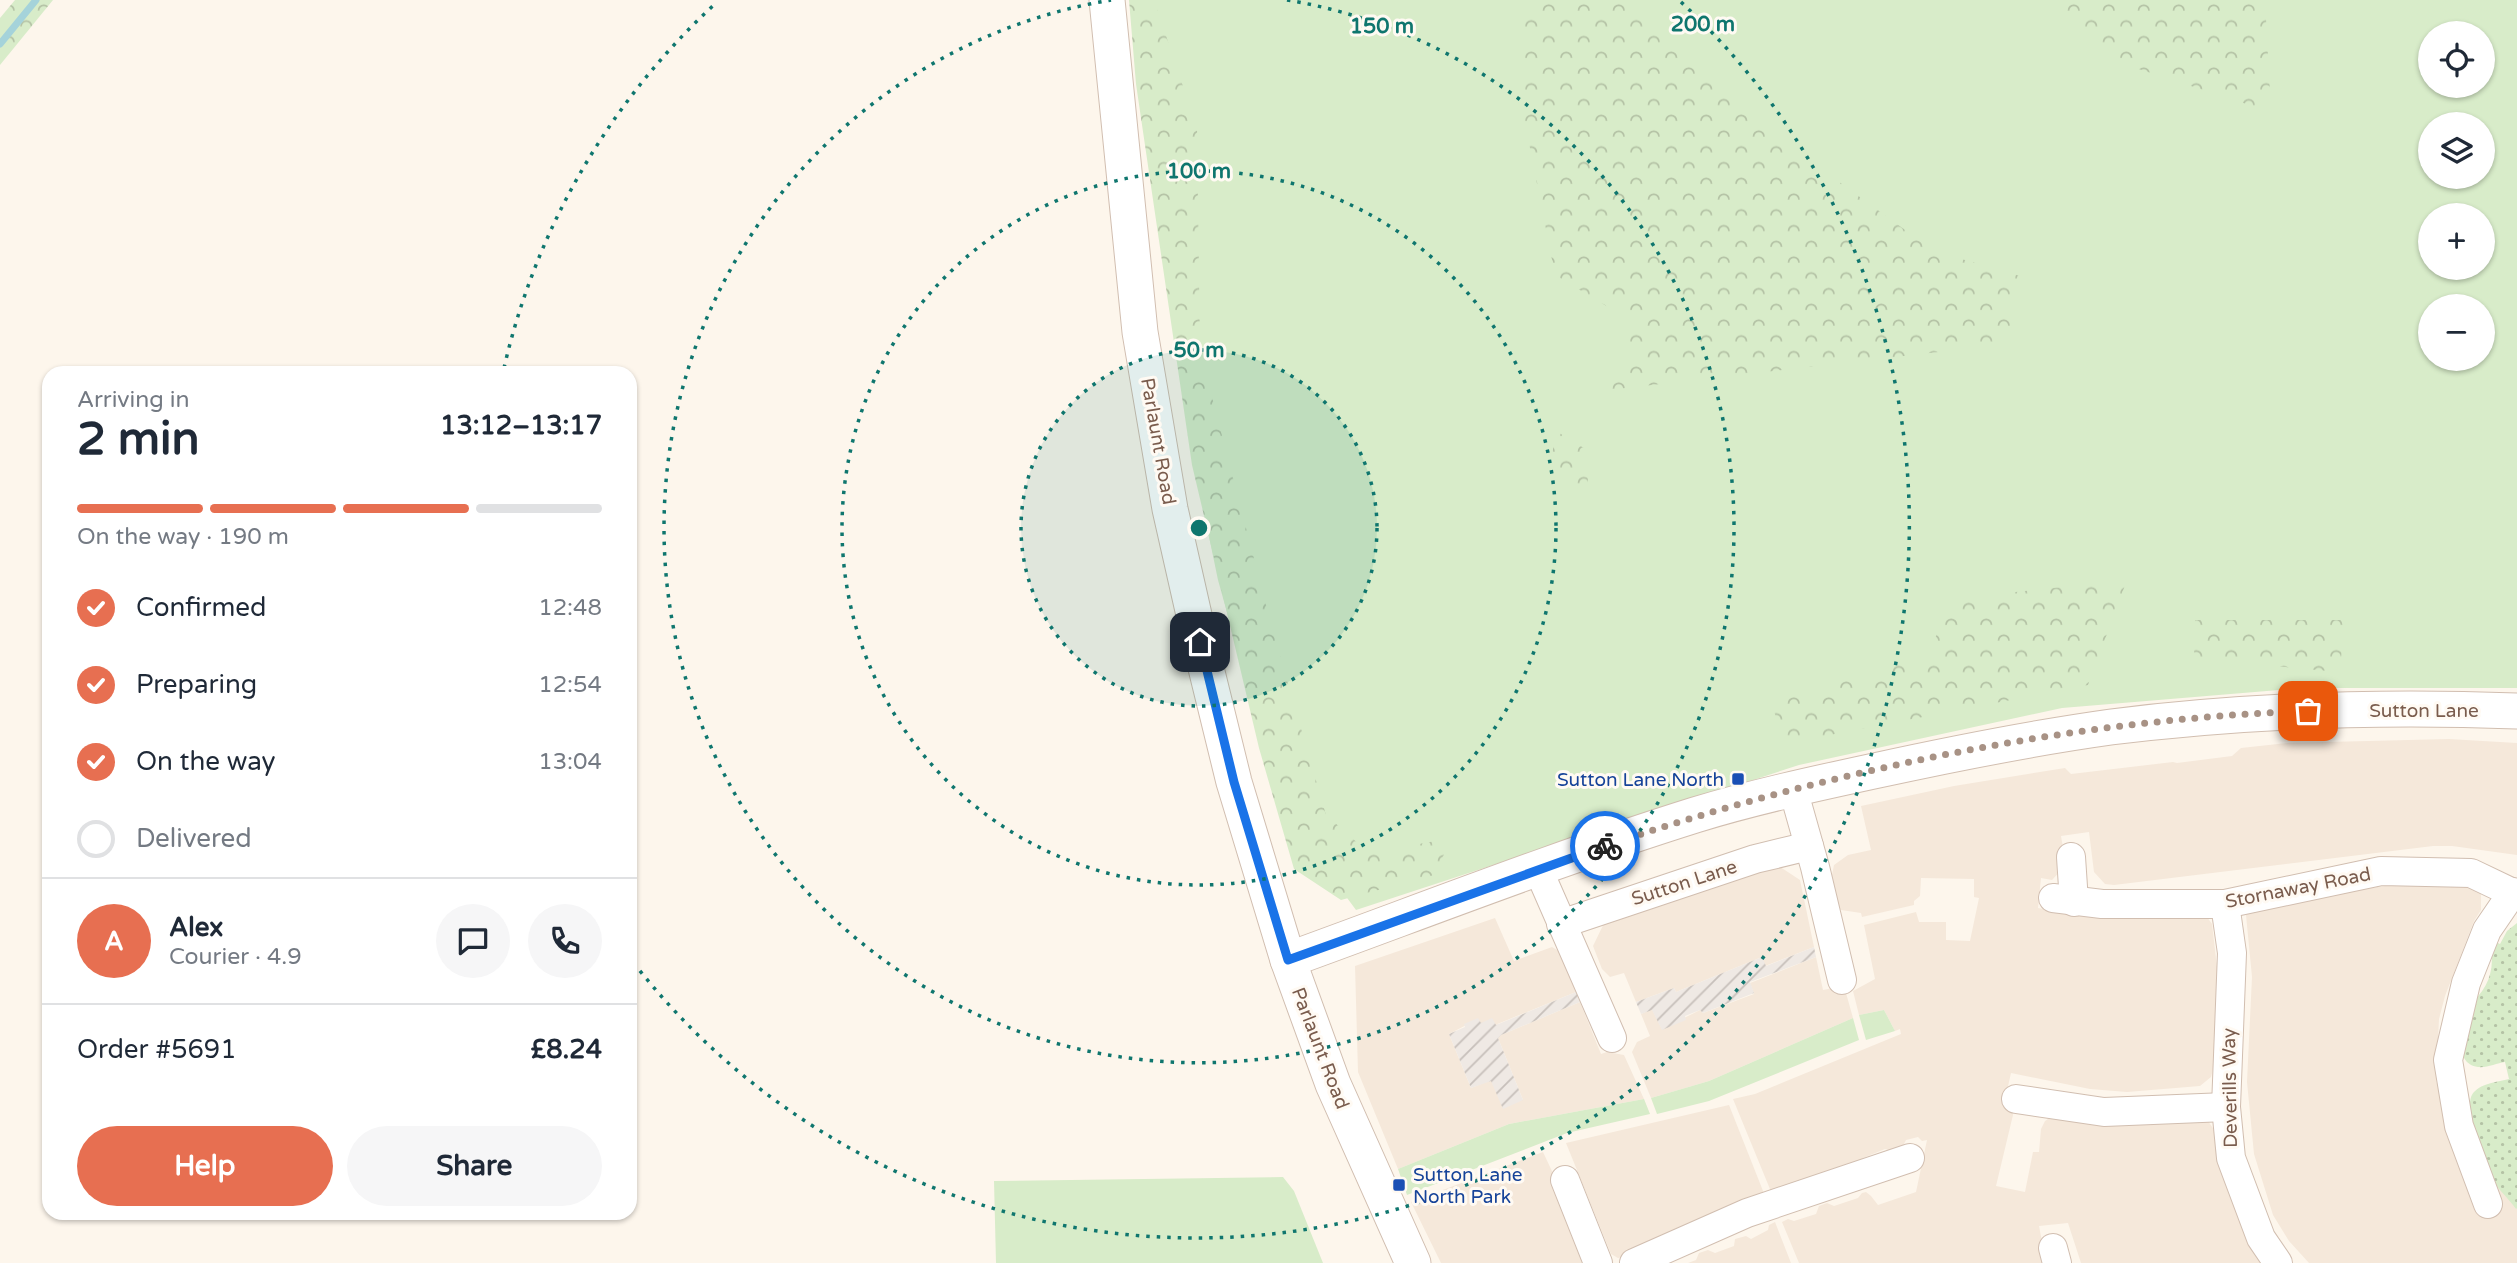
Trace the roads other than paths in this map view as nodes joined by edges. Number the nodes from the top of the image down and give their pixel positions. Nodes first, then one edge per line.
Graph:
1 (1107, 0) edge
2 (2517, 711) edge
3 (1793, 789) junction
4 (1809, 846) junction
5 (2071, 857) dead end
6 (1538, 869) junction
7 (2515, 893) edge
8 (2225, 904) junction
9 (1561, 924) junction
10 (1288, 960) junction
11 (1842, 981) dead end
12 (1612, 1038) dead end
13 (2016, 1099) dead end
14 (2226, 1107) junction
15 (1910, 1158) dead end
16 (1565, 1180) dead end
17 (2488, 1204) dead end
18 (1413, 1263) edge
19 (1598, 1263) edge
20 (1634, 1263) edge
21 (2278, 1263) edge

1 - 10 street, Parlaunt Road
2 - 3 street, Sutton Lane
3 - 4 street
3 - 6 street, Sutton Lane
4 - 9 street, Sutton Lane
4 - 11 street
5 - 8 street, Stornaway Road
6 - 9 street
6 - 10 street, Sutton Lane
7 - 8 street, Stornaway Road
7 - 17 street
8 - 14 street, Deverills Way
9 - 12 street
10 - 18 street, Parlaunt Road
13 - 14 street
14 - 21 street, Deverills Way
15 - 20 street
16 - 19 street

